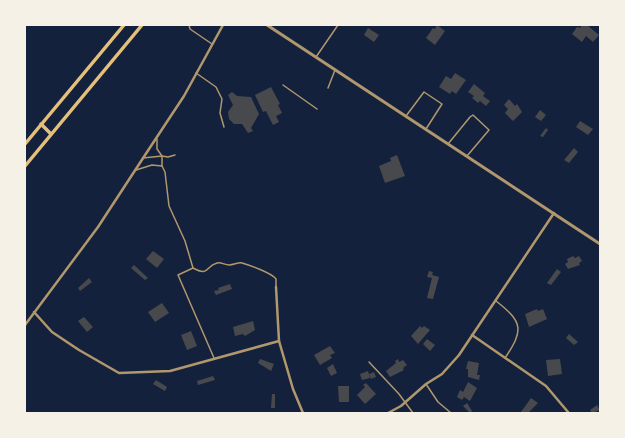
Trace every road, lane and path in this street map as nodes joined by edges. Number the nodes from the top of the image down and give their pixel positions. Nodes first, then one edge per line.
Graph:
1 (124, 25) edge
2 (142, 25) edge
3 (189, 25) edge
4 (223, 25) edge
5 (266, 25) edge
6 (338, 25) edge
7 (212, 44) junction
8 (316, 57) junction
9 (335, 70) junction
10 (196, 73) junction
11 (283, 85) dead end
12 (328, 88) dead end
13 (317, 108) dead end
14 (406, 116) junction
15 (41, 124) junction
16 (224, 127) dead end
17 (426, 129) junction
18 (51, 134) junction
19 (157, 137) junction
20 (25, 144) edge
21 (448, 144) junction
22 (175, 155) dead end
23 (162, 156) junction
24 (466, 156) junction
25 (142, 158) junction
26 (25, 166) edge
27 (162, 166) junction
28 (134, 170) junction
29 (554, 213) junction
30 (600, 244) edge
31 (193, 268) junction
32 (276, 287) joint
33 (495, 300) junction
34 (34, 312) junction
35 (25, 325) edge
36 (472, 335) junction
37 (280, 341) junction
38 (506, 358) junction
39 (214, 359) junction
40 (369, 362) dead end
41 (426, 384) junction
42 (405, 402) junction
43 (396, 409) junction
44 (568, 412) edge
45 (303, 413) edge
46 (388, 413) edge
47 (397, 413) edge
48 (413, 413) edge
49 (451, 413) edge

1 - 15 main road
2 - 18 main road
3 - 7 lane
4 - 7 street
5 - 8 street
6 - 8 lane
7 - 10 street
8 - 9 street
9 - 12 lane
9 - 14 street
10 - 16 lane
10 - 19 street
11 - 13 lane
14 - 17 street
14 - 17 lane
15 - 18 main road
15 - 20 main road
17 - 21 street
18 - 26 main road
19 - 23 lane
19 - 25 street
21 - 24 street
21 - 24 lane
22 - 23 lane
23 - 25 lane
23 - 27 lane
24 - 29 street
25 - 28 street
27 - 28 lane
27 - 31 lane
28 - 34 street
29 - 30 street
29 - 33 street
31 - 32 lane
31 - 39 lane
32 - 37 street
33 - 36 street
33 - 38 lane
34 - 35 street
34 - 39 street
36 - 38 street
36 - 41 street
37 - 39 street
37 - 45 street
38 - 44 street
40 - 42 lane
41 - 42 street
41 - 49 lane
42 - 43 street
42 - 48 lane
43 - 46 street
43 - 47 lane

